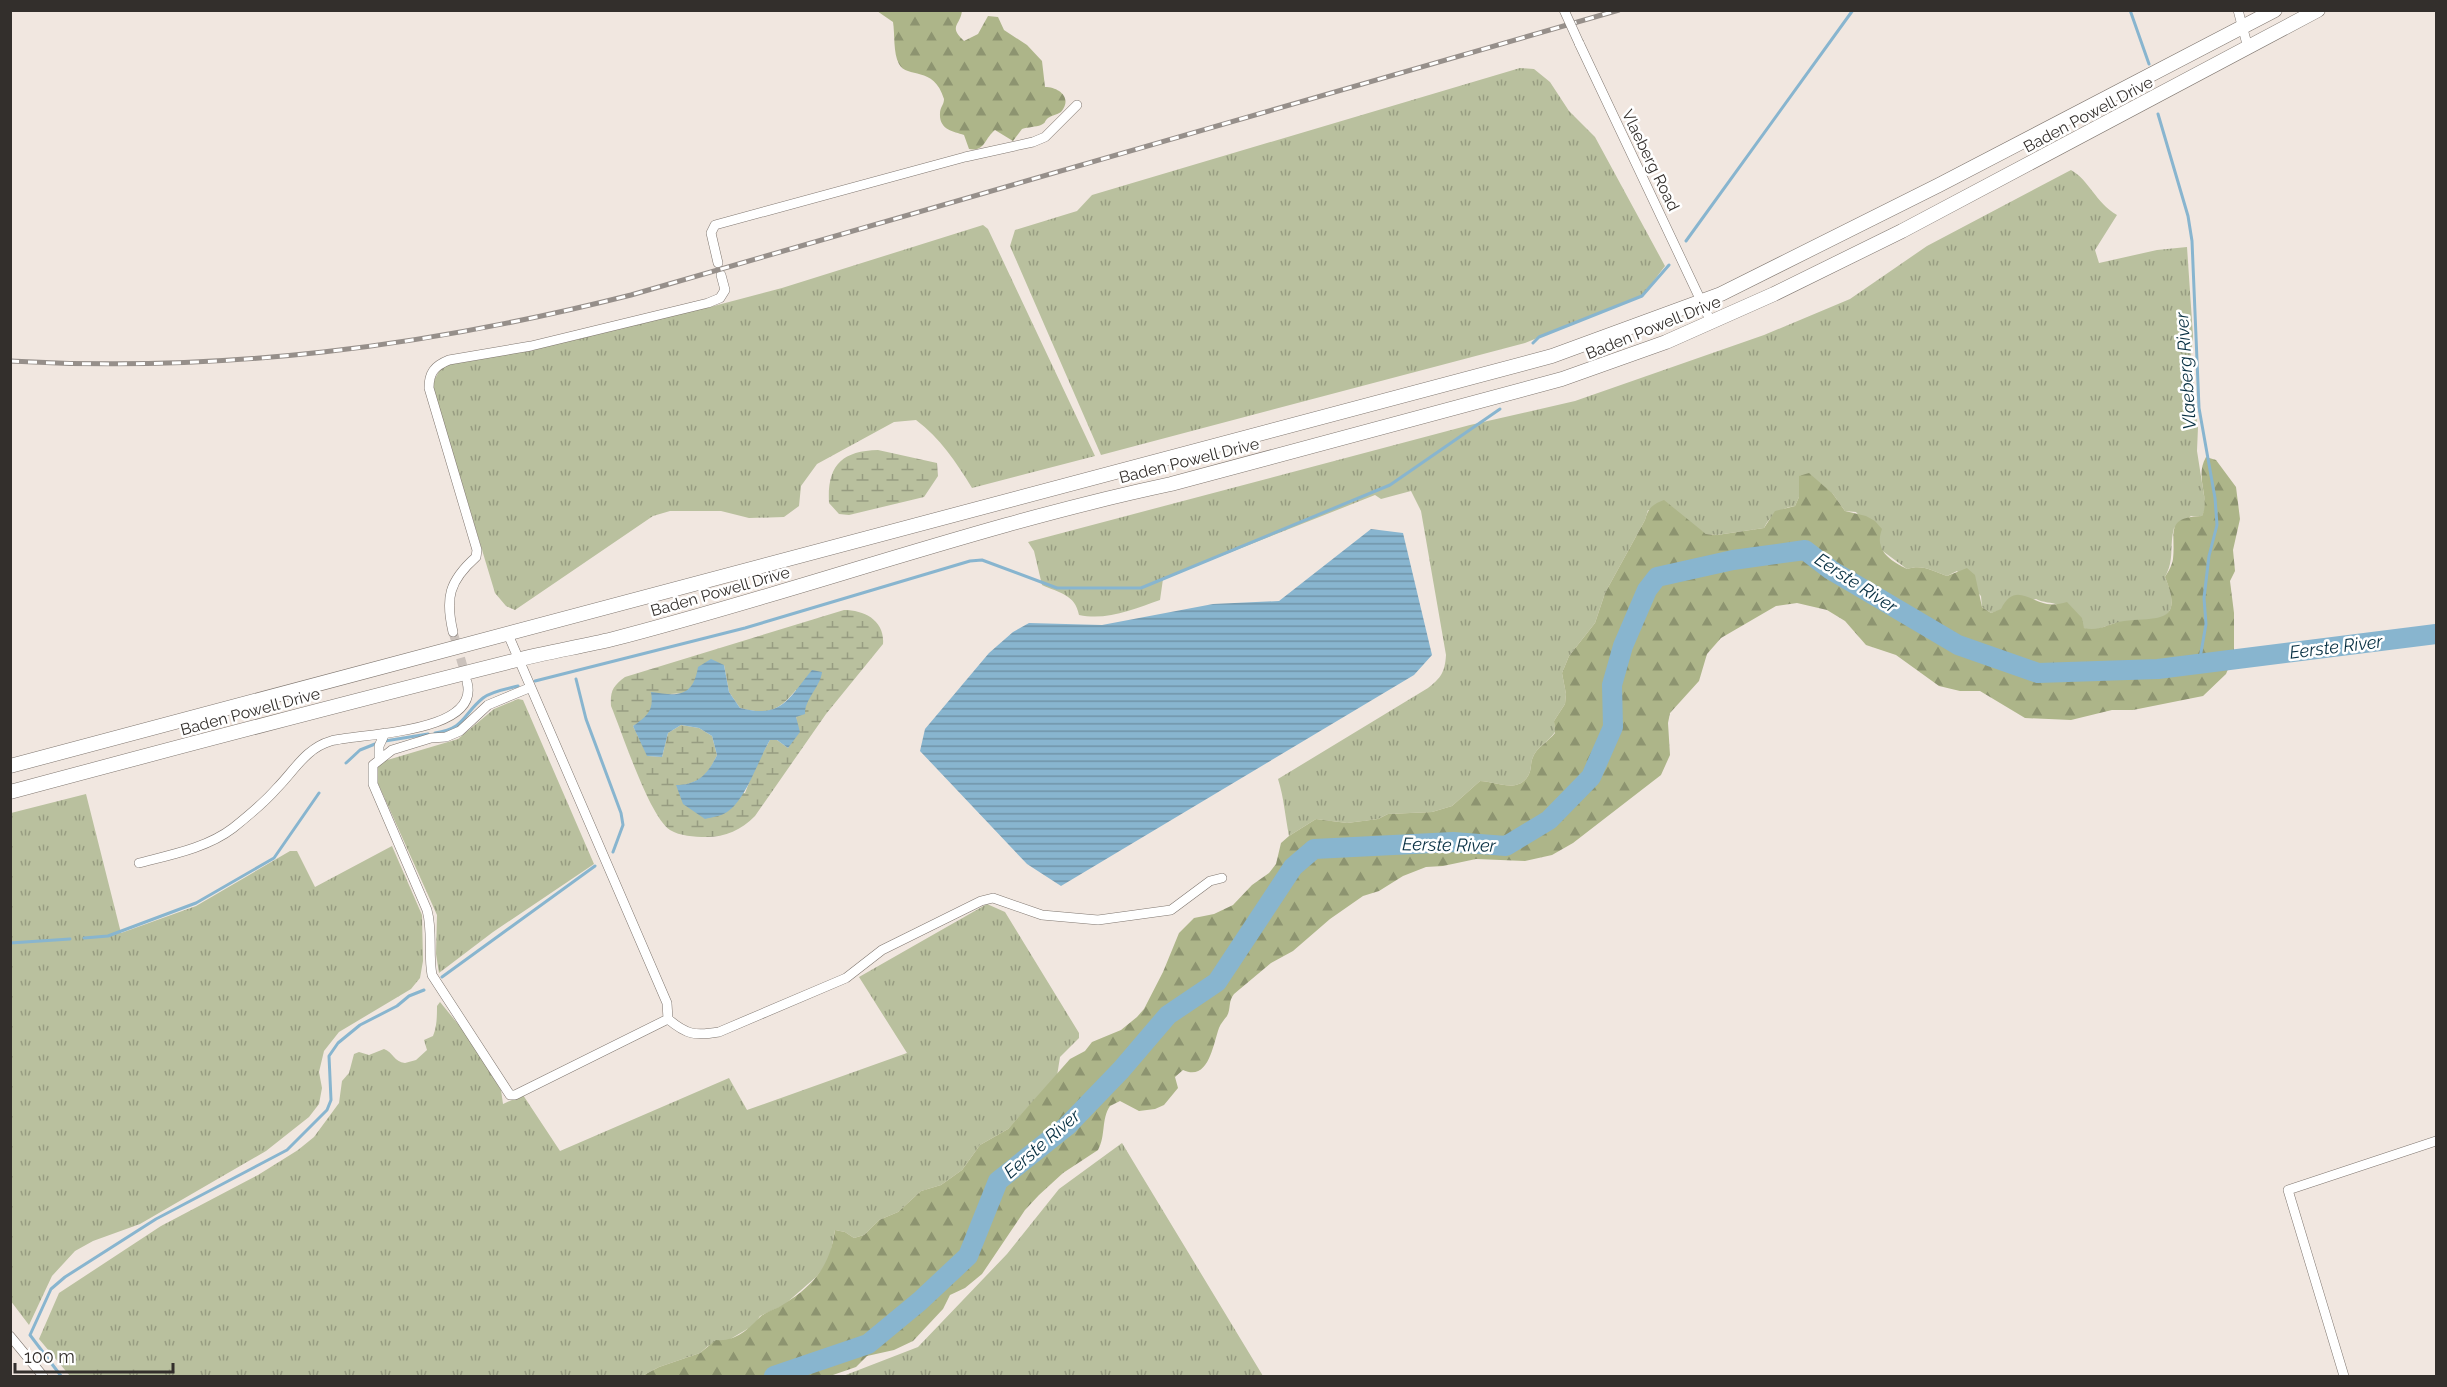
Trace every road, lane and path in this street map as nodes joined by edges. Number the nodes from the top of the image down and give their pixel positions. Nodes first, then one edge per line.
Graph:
1 (1564, 10) edge
2 (2238, 10) edge
3 (2275, 10) edge
4 (2318, 10) edge
5 (2241, 28) junction
6 (2248, 48) junction
7 (1077, 105) dead end
8 (718, 263) dead end
9 (722, 274) dead end
10 (1701, 302) junction
11 (1712, 322) junction
12 (453, 632) tunnel mouth
13 (507, 632) junction
14 (518, 659) junction
15 (467, 682) tunnel mouth
16 (529, 688) junction
17 (385, 733) junction
18 (379, 757) junction
19 (10, 766) edge
20 (10, 792) edge
21 (139, 864) dead end
22 (1222, 878) dead end
23 (668, 1019) junction
24 (2436, 1141) edge
25 (10, 1336) edge
26 (43, 1377) edge
27 (2344, 1377) edge

1 - 10 street, Vlaeberg Road, bridge
2 - 5 street
3 - 5 main road, Baden Powell Drive
4 - 6 main road, Baden Powell Drive
5 - 6 street
5 - 10 main road, Baden Powell Drive
6 - 11 main road, Baden Powell Drive
7 - 8 street
9 - 12 street
10 - 11 street, Vlaeberg Road
10 - 13 main road, Baden Powell Drive
11 - 14 main road, Baden Powell Drive
13 - 14 street
13 - 19 main road, Baden Powell Drive
14 - 16 street
14 - 20 main road, Baden Powell Drive
15 - 17 street
16 - 18 street
16 - 23 street
17 - 18 street
17 - 21 street
18 - 23 street
22 - 23 street
24 - 27 street
25 - 26 street

